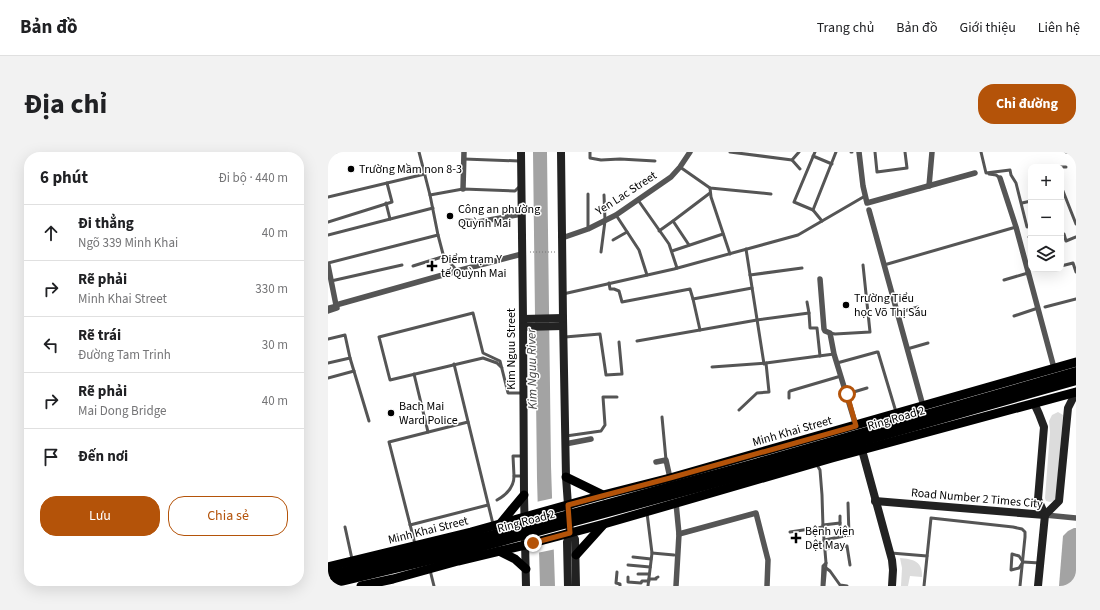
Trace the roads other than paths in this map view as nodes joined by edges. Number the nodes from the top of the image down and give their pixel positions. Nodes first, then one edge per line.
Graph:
1 (328, 152) edge
2 (336, 152) edge
3 (418, 152) edge
4 (464, 152) edge
5 (521, 152) edge
6 (561, 152) edge
7 (590, 152) edge
8 (690, 152) edge
9 (730, 152) edge
10 (799, 152) edge
11 (815, 152) edge
12 (836, 152) edge
13 (859, 152) edge
14 (875, 152) edge
15 (905, 152) edge
16 (932, 152) edge
17 (981, 152) edge
18 (1066, 152) edge
19 (1076, 153) edge
20 (814, 156) junction
21 (464, 159) junction
22 (792, 160) junction
23 (521, 161) junction
24 (655, 161) dead end
25 (832, 164) junction
26 (680, 167) junction
27 (800, 169) dead end
28 (975, 173) dead end
29 (988, 173) junction
30 (425, 174) junction
31 (1000, 178) joint
32 (387, 183) junction
33 (521, 185) junction
34 (929, 186) junction
35 (710, 188) junction
36 (463, 189) junction
37 (710, 193) junction
38 (588, 194) dead end
39 (771, 194) dead end
40 (430, 195) junction
41 (604, 195) dead end
42 (865, 196) junction
43 (328, 197) edge
44 (1064, 197) edge
45 (638, 200) junction
46 (1028, 202) edge
47 (386, 203) junction
48 (1022, 203) junction
49 (433, 208) junction
50 (812, 210) junction
51 (869, 210) dead end
52 (522, 214) junction
53 (616, 215) junction
54 (390, 219) junction
55 (464, 221) dead end
56 (605, 221) junction
57 (673, 221) junction
58 (328, 222) edge
59 (822, 222) junction
60 (1076, 224) edge
61 (1016, 227) junction
62 (1027, 227) dead end
63 (588, 229) junction
64 (659, 231) junction
65 (627, 232) junction
66 (723, 234) junction
67 (1064, 234) edge
68 (328, 235) edge
69 (438, 235) junction
70 (1076, 237) edge
71 (562, 238) junction
72 (613, 240) dead end
73 (689, 245) junction
74 (746, 249) junction
75 (672, 251) junction
76 (601, 252) dead end
77 (525, 253) junction
78 (730, 254) junction
79 (445, 256) junction
80 (328, 264) edge
81 (402, 265) dead end
82 (863, 265) dead end
83 (884, 265) junction
84 (1064, 265) edge
85 (413, 266) dead end
86 (678, 268) junction
87 (802, 268) dead end
88 (457, 271) junction
89 (1076, 272) edge
90 (1028, 273) junction
91 (647, 275) junction
92 (750, 276) junction
93 (820, 279) dead end
94 (1004, 280) dead end
95 (331, 281) junction
96 (609, 283) junction
97 (752, 288) junction
98 (562, 294) junction
99 (693, 299) junction
100 (1075, 300) edge
101 (808, 302) dead end
102 (1076, 304) edge
103 (336, 305) junction
104 (328, 307) edge
105 (918, 307) dead end
106 (1045, 307) dead end
107 (1038, 308) junction
108 (328, 311) edge
109 (808, 313) junction
110 (897, 313) junction
111 (1014, 316) dead end
112 (757, 320) junction
113 (558, 322) junction
114 (523, 323) junction
115 (700, 330) junction
116 (830, 333) junction
117 (563, 337) junction
118 (328, 339) edge
119 (637, 341) dead end
120 (619, 342) dead end
121 (928, 343) dead end
122 (907, 349) junction
123 (483, 353) junction
124 (834, 354) junction
125 (820, 356) junction
126 (350, 358) junction
127 (484, 358) junction
128 (1076, 362) edge
129 (328, 363) edge
130 (837, 363) junction
131 (454, 364) junction
132 (765, 364) junction
133 (712, 367) dead end
134 (502, 368) junction
135 (1054, 368) junction
136 (354, 371) junction
137 (414, 374) junction
138 (1075, 374) edge
139 (841, 376) junction
140 (328, 378) edge
141 (867, 388) dead end
142 (1076, 392) edge
143 (523, 394) junction
144 (847, 394) junction
145 (617, 397) dead end
146 (789, 398) dead end
147 (1034, 403) junction
148 (923, 406) junction
149 (739, 410) dead end
150 (892, 415) junction
151 (938, 415) junction
152 (662, 417) dead end
153 (369, 421) dead end
154 (468, 422) junction
155 (856, 426) junction
156 (428, 432) junction
157 (591, 439) dead end
158 (565, 440) junction
159 (896, 440) junction
160 (862, 450) junction
161 (524, 456) junction
162 (666, 460) junction
163 (656, 462) dead end
164 (816, 462) junction
165 (514, 476) junction
166 (524, 476) junction
167 (566, 477) junction
168 (670, 478) junction
169 (524, 495) junction
170 (603, 495) junction
171 (497, 500) dead end
172 (875, 502) junction
173 (676, 503) junction
174 (848, 503) dead end
175 (488, 505) junction
176 (564, 506) junction
177 (647, 511) junction
178 (1045, 515) junction
179 (529, 516) junction
180 (840, 516) dead end
181 (1076, 518) edge
182 (604, 524) junction
183 (410, 525) junction
184 (496, 525) junction
185 (823, 526) junction
186 (345, 527) dead end
187 (790, 532) dead end
188 (570, 533) junction
189 (679, 534) junction
190 (824, 540) junction
191 (529, 544) junction
192 (415, 546) junction
193 (825, 549) junction
194 (499, 551) junction
195 (652, 553) junction
196 (890, 553) junction
197 (576, 555) junction
198 (674, 555) dead end
199 (927, 556) junction
200 (633, 557) dead end
201 (362, 559) junction
202 (651, 559) junction
203 (352, 561) junction
204 (1023, 562) junction
205 (826, 563) junction
206 (1040, 563) junction
207 (628, 565) dead end
208 (850, 565) dead end
209 (328, 566) edge
210 (650, 567) junction
211 (826, 568) junction
212 (429, 569) junction
213 (526, 569) junction
214 (617, 572) dead end
215 (638, 574) dead end
216 (649, 574) junction
217 (328, 576) edge
218 (628, 577) dead end
219 (658, 577) dead end
220 (649, 580) junction
221 (394, 582) edge
222 (328, 584) edge
223 (633, 584) edge
224 (366, 585) edge
225 (840, 585) edge
226 (434, 586) edge
227 (526, 586) edge
228 (568, 586) edge
229 (576, 586) edge
230 (620, 586) edge
231 (648, 586) edge
232 (676, 586) edge
233 (767, 586) edge
234 (823, 586) edge
235 (848, 586) edge
236 (892, 586) edge
237 (924, 586) edge
238 (1020, 586) edge
239 (1038, 586) edge

1 - 2 lane
3 - 30 lane
4 - 21 street
5 - 23 main road, Kim Nguu Street
6 - 71 main road
7 - 24 lane
8 - 26 street, Yen Lac Street
9 - 22 lane
10 - 22 lane
11 - 20 lane
12 - 25 lane
13 - 42 street
14 - 15 lane
16 - 34 street
17 - 29 lane
18 - 19 lane
20 - 25 lane
20 - 50 lane
21 - 23 lane
21 - 36 street
22 - 27 lane
23 - 33 main road, Kim Nguu Street
25 - 50 lane
26 - 35 lane
26 - 45 street, Yen Lac Street
28 - 34 street
29 - 31 lane
29 - 48 lane
30 - 32 lane
30 - 40 lane
31 - 61 street
32 - 43 lane
32 - 47 lane
33 - 36 lane
33 - 52 main road, Kim Nguu Street
34 - 42 street
35 - 37 lane
35 - 39 lane
36 - 40 lane
37 - 57 lane
37 - 66 lane
38 - 63 lane
40 - 49 lane
41 - 56 lane
42 - 59 lane
44 - 60 lane
45 - 53 street, Yen Lac Street
45 - 64 lane
46 - 48 lane
47 - 54 lane
47 - 58 lane
48 - 62 lane
49 - 54 lane
49 - 69 lane
50 - 59 lane
51 - 83 street
52 - 55 street
52 - 77 main road, Kim Nguu Street
53 - 56 street, Yen Lac Street
53 - 65 lane
54 - 68 lane
56 - 63 street, Yen Lac Street
56 - 76 lane
57 - 64 lane
57 - 73 lane
59 - 74 lane
61 - 83 lane
61 - 90 street
63 - 71 street, Yen Lac Street
64 - 75 lane
65 - 72 lane
65 - 91 lane
66 - 73 lane
66 - 78 lane
67 - 70 lane
69 - 79 lane
69 - 80 lane
71 - 98 main road
73 - 75 lane
74 - 78 lane
74 - 92 lane
75 - 86 lane
77 - 88 street
77 - 114 main road, Kim Nguu Street
78 - 86 lane
79 - 85 lane
79 - 88 lane
80 - 95 street
81 - 95 lane
82 - 116 lane
83 - 110 street
84 - 89 lane
86 - 91 lane
87 - 92 lane
88 - 103 street
90 - 94 lane
90 - 107 street
91 - 96 lane
92 - 97 lane
93 - 116 street
95 - 103 street
96 - 98 lane
96 - 99 lane
97 - 99 lane
97 - 112 lane
98 - 113 main road
99 - 115 lane
100 - 102 lane
100 - 106 lane
101 - 109 lane
103 - 104 lane
103 - 108 street
105 - 110 lane
107 - 111 lane
107 - 135 street
109 - 112 lane
109 - 125 lane
110 - 122 street
112 - 115 lane
112 - 132 lane
113 - 114 main road
113 - 117 main road
114 - 143 main road, Kim Nguu Street
115 - 119 lane
116 - 124 street
117 - 120 lane
117 - 158 main road
118 - 126 lane
121 - 122 lane
122 - 148 street
123 - 127 lane
123 - 134 lane
123 - 137 lane
124 - 125 lane
124 - 130 street
125 - 132 lane
126 - 129 lane
126 - 136 lane
127 - 131 lane
127 - 134 lane
128 - 135 main road, Minh Khai Street
130 - 139 street
130 - 150 lane
131 - 137 lane
131 - 154 lane
132 - 133 lane
132 - 149 lane
134 - 143 lane
135 - 148 main road, Minh Khai Street
136 - 140 lane
136 - 153 lane
137 - 156 lane
138 - 151 highway, Ring Road 2
139 - 144 street
139 - 146 lane
141 - 144 lane
142 - 147 main road
142 - 178 main road
143 - 161 main road, Kim Nguu Street
144 - 155 street
145 - 158 lane
147 - 159 main road
147 - 178 main road
148 - 150 main road, Minh Khai Street
150 - 155 main road, Minh Khai Street
150 - 159 main road
151 - 217 highway, Ring Road 2
151 - 222 highway, Ring Road 2
152 - 162 lane
154 - 156 lane
154 - 175 lane
155 - 160 main road
155 - 168 main road, Minh Khai Street
156 - 183 lane
157 - 158 street
158 - 167 main road
159 - 160 main road
160 - 164 main road
160 - 172 main road
161 - 165 lane
161 - 166 main road, Kim Nguu Street
162 - 163 street
162 - 168 street
164 - 173 main road
164 - 185 lane
165 - 166 lane
165 - 171 lane
166 - 169 main road, Kim Nguu Street
167 - 170 main road
167 - 176 main road
168 - 170 main road, Minh Khai Street
169 - 179 main road, Kim Nguu Street
169 - 184 main road
170 - 176 main road, Minh Khai Street
172 - 178 main road, Road Number 2 Times City
172 - 196 main road
173 - 177 main road
173 - 189 street
174 - 190 lane
175 - 183 lane
175 - 184 lane
176 - 179 main road, Minh Khai Street
176 - 188 main road
177 - 182 main road
177 - 195 lane
178 - 181 street, Road Number 2 Times City
178 - 206 main road
179 - 184 main road, Minh Khai Street
179 - 191 main road, Kim Nguu Street
180 - 185 lane
182 - 188 main road
182 - 197 main road
183 - 192 lane
184 - 192 main road, Minh Khai Street
185 - 187 lane
185 - 190 lane
186 - 203 lane
188 - 191 main road
188 - 197 main road
188 - 228 main road
189 - 232 street
189 - 233 street
190 - 193 lane
191 - 194 main road
191 - 213 main road, Kim Nguu Street
192 - 201 main road, Minh Khai Street
193 - 205 lane
193 - 208 lane
194 - 212 main road
194 - 213 main road
195 - 198 lane
195 - 202 lane
196 - 199 lane
196 - 236 main road
197 - 229 main road
199 - 204 lane
199 - 237 lane
200 - 202 lane
201 - 203 main road, Minh Khai Street
201 - 224 main road
202 - 210 lane
203 - 209 main road, Minh Khai Street
204 - 204 lane
204 - 206 lane
204 - 238 lane
205 - 211 lane
205 - 234 lane
206 - 239 main road
207 - 210 lane
210 - 216 lane
211 - 225 lane
211 - 234 lane
212 - 221 main road
212 - 226 lane
213 - 227 main road, Kim Nguu Street
214 - 230 lane
215 - 216 lane
216 - 220 lane
218 - 223 lane
219 - 220 lane
220 - 223 lane
220 - 231 lane
221 - 224 main road
225 - 235 lane

